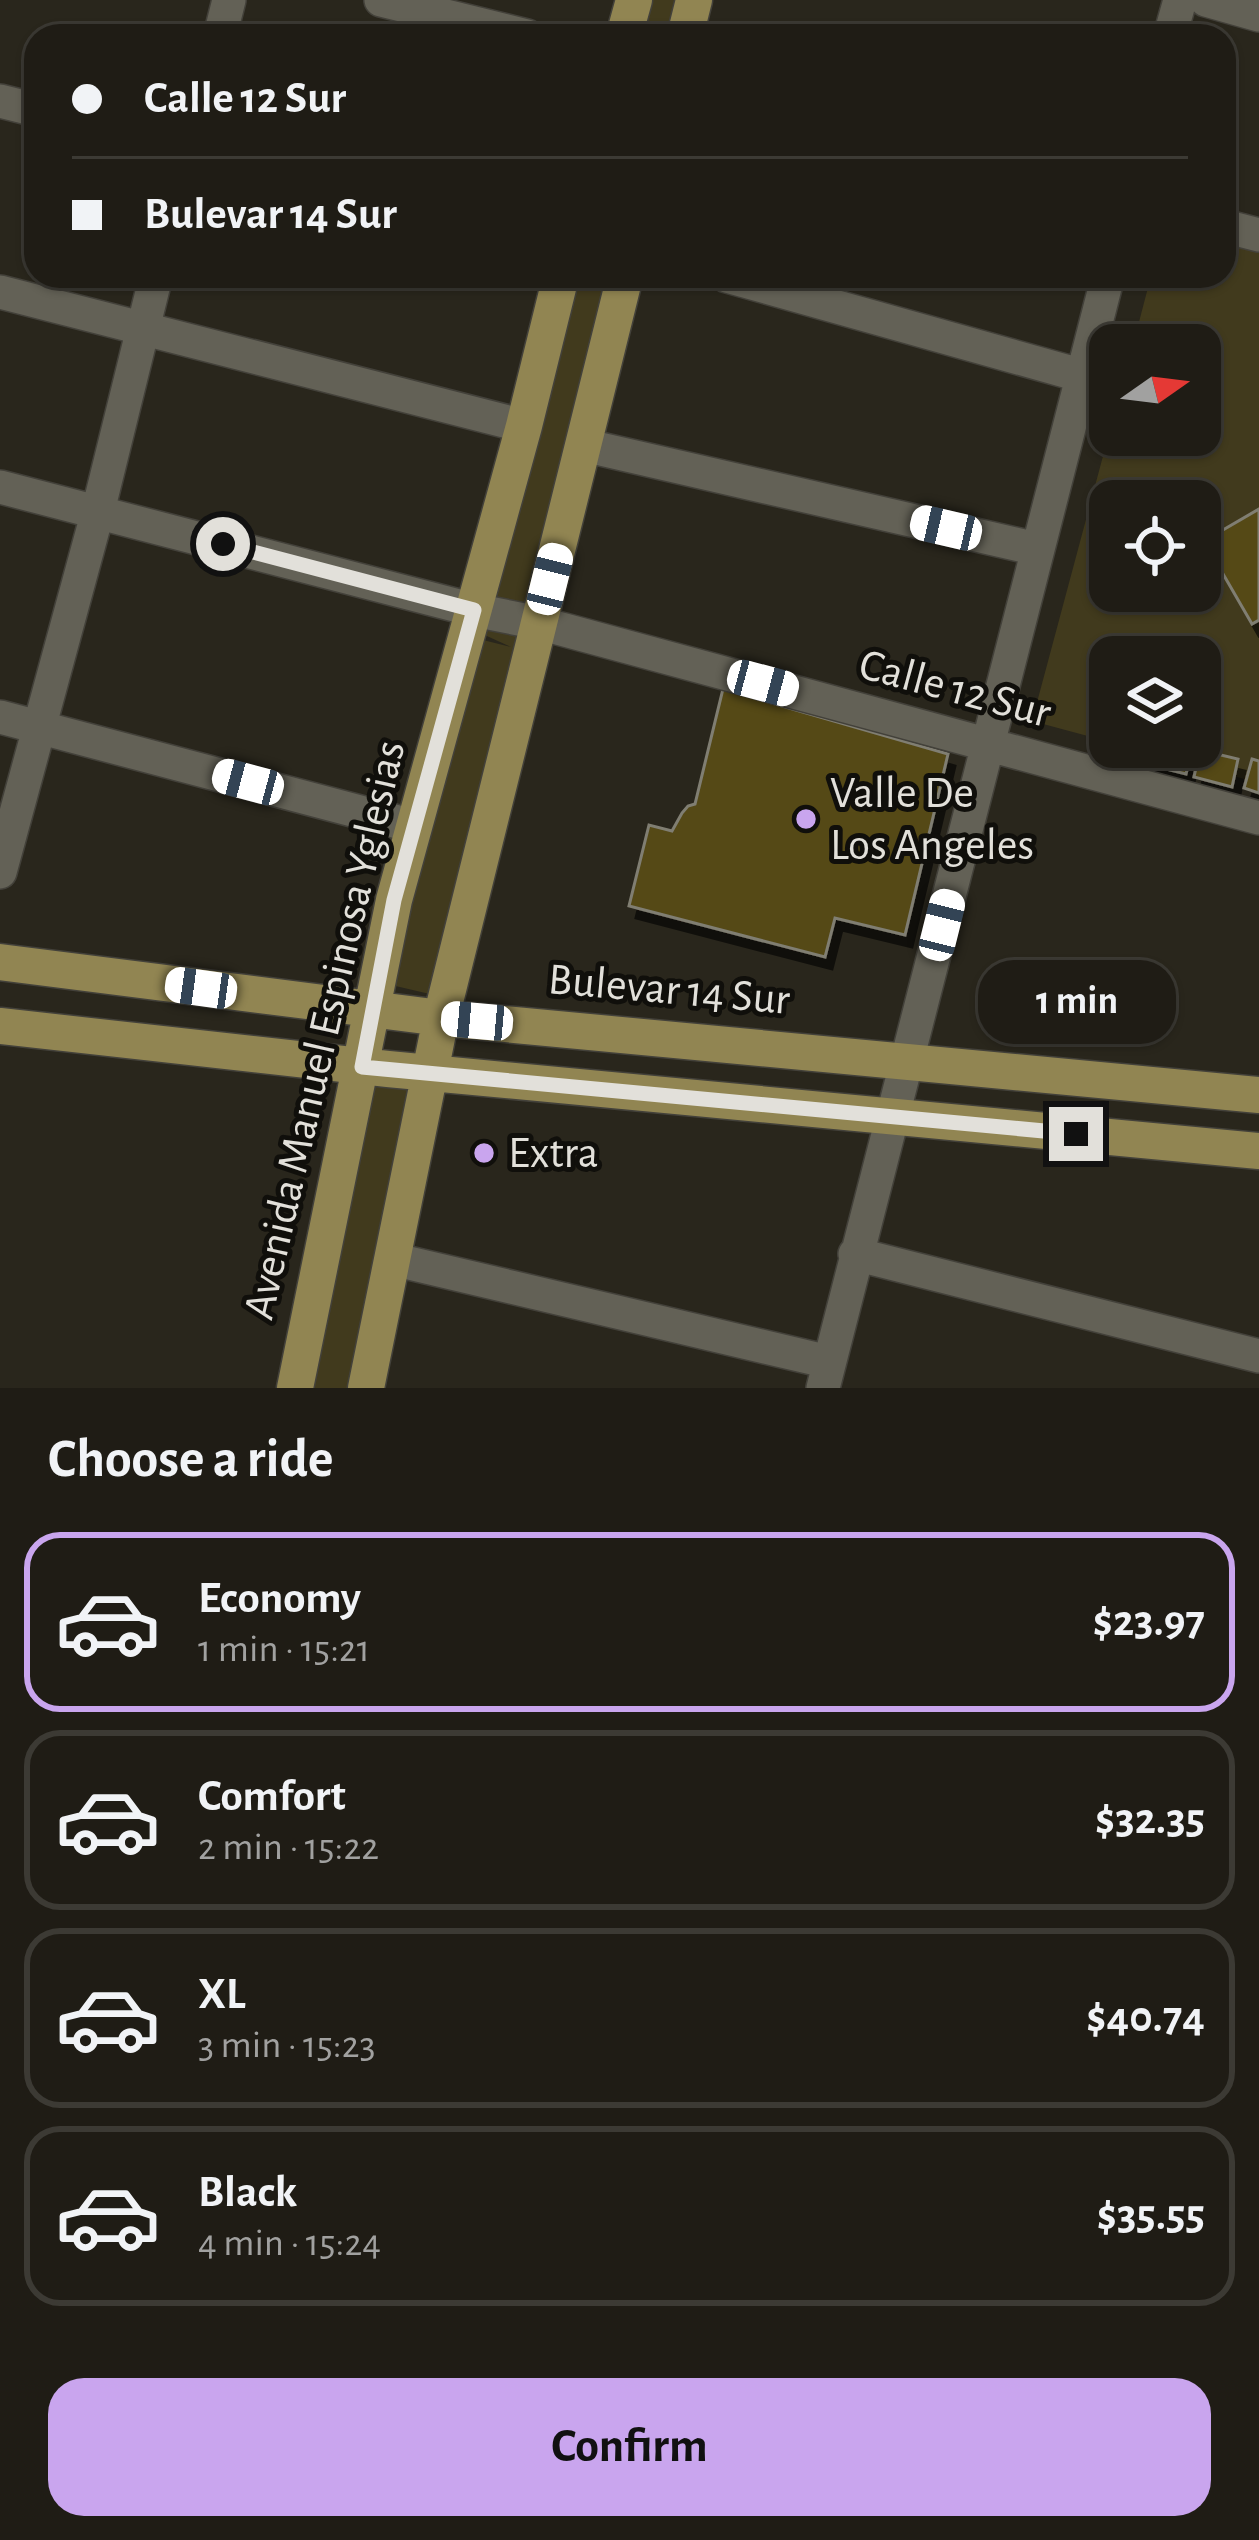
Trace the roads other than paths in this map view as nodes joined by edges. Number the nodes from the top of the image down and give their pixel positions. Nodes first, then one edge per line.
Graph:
1 (381, 0) edge
2 (1206, 0) edge
3 (1259, 15) edge
4 (478, 24) edge
5 (153, 288) edge
6 (558, 288) edge
7 (622, 288) edge
8 (771, 288) edge
9 (1105, 288) edge
10 (0, 292) edge
11 (142, 327) junction
12 (1083, 376) junction
13 (524, 426) junction
14 (584, 445) junction
15 (0, 487) edge
16 (98, 512) junction
17 (1037, 549) junction
18 (474, 610) junction
19 (539, 623) junction
20 (0, 717) edge
21 (40, 727) junction
22 (986, 743) junction
23 (1259, 818) edge
24 (413, 826) junction
25 (0, 872) edge
26 (15, 964) edge
27 (371, 1010) junction
28 (441, 1018) junction
29 (11, 1027) edge
30 (908, 1061) junction
31 (362, 1067) junction
32 (430, 1073) junction
33 (1259, 1095) edge
34 (894, 1116) junction
35 (1259, 1151) edge
36 (855, 1254) junction
37 (392, 1259) junction
38 (1259, 1356) edge
39 (826, 1375) edge
40 (295, 1388) edge
41 (366, 1388) edge

1 - 4 street
2 - 3 street
5 - 11 street
6 - 13 main road, Avenida Manuel Espinosa Yglesias
7 - 14 main road
8 - 12 street
9 - 12 street
10 - 11 street
11 - 13 street
11 - 16 street
12 - 17 street
13 - 18 main road, Avenida Manuel Espinosa Yglesias
14 - 17 street
14 - 19 main road
15 - 16 street, Calle 12 Sur
16 - 18 street, Calle 12 Sur
16 - 21 street
17 - 22 street
18 - 19 street, Calle 12 Sur
18 - 24 main road, Avenida Manuel Espinosa Yglesias
19 - 22 street, Calle 12 Sur
19 - 28 main road
20 - 21 street
21 - 24 street
21 - 25 street
22 - 23 street, Calle 12 Sur
22 - 30 street
24 - 27 main road, Avenida Manuel Espinosa Yglesias
26 - 27 main road, Bulevar 14 Sur
26 - 29 main road
27 - 28 main road, Bulevar 14 Sur
27 - 31 main road, Avenida Manuel Espinosa Yglesias
28 - 30 main road, Bulevar 14 Sur
28 - 32 main road
29 - 31 main road
30 - 33 main road, Bulevar 14 Sur
30 - 34 street
31 - 32 main road
31 - 40 main road, Avenida Manuel Espinosa Yglesias
32 - 34 main road
32 - 37 main road
34 - 35 main road
34 - 36 street
36 - 38 street
36 - 39 street
37 - 39 street
37 - 41 main road

